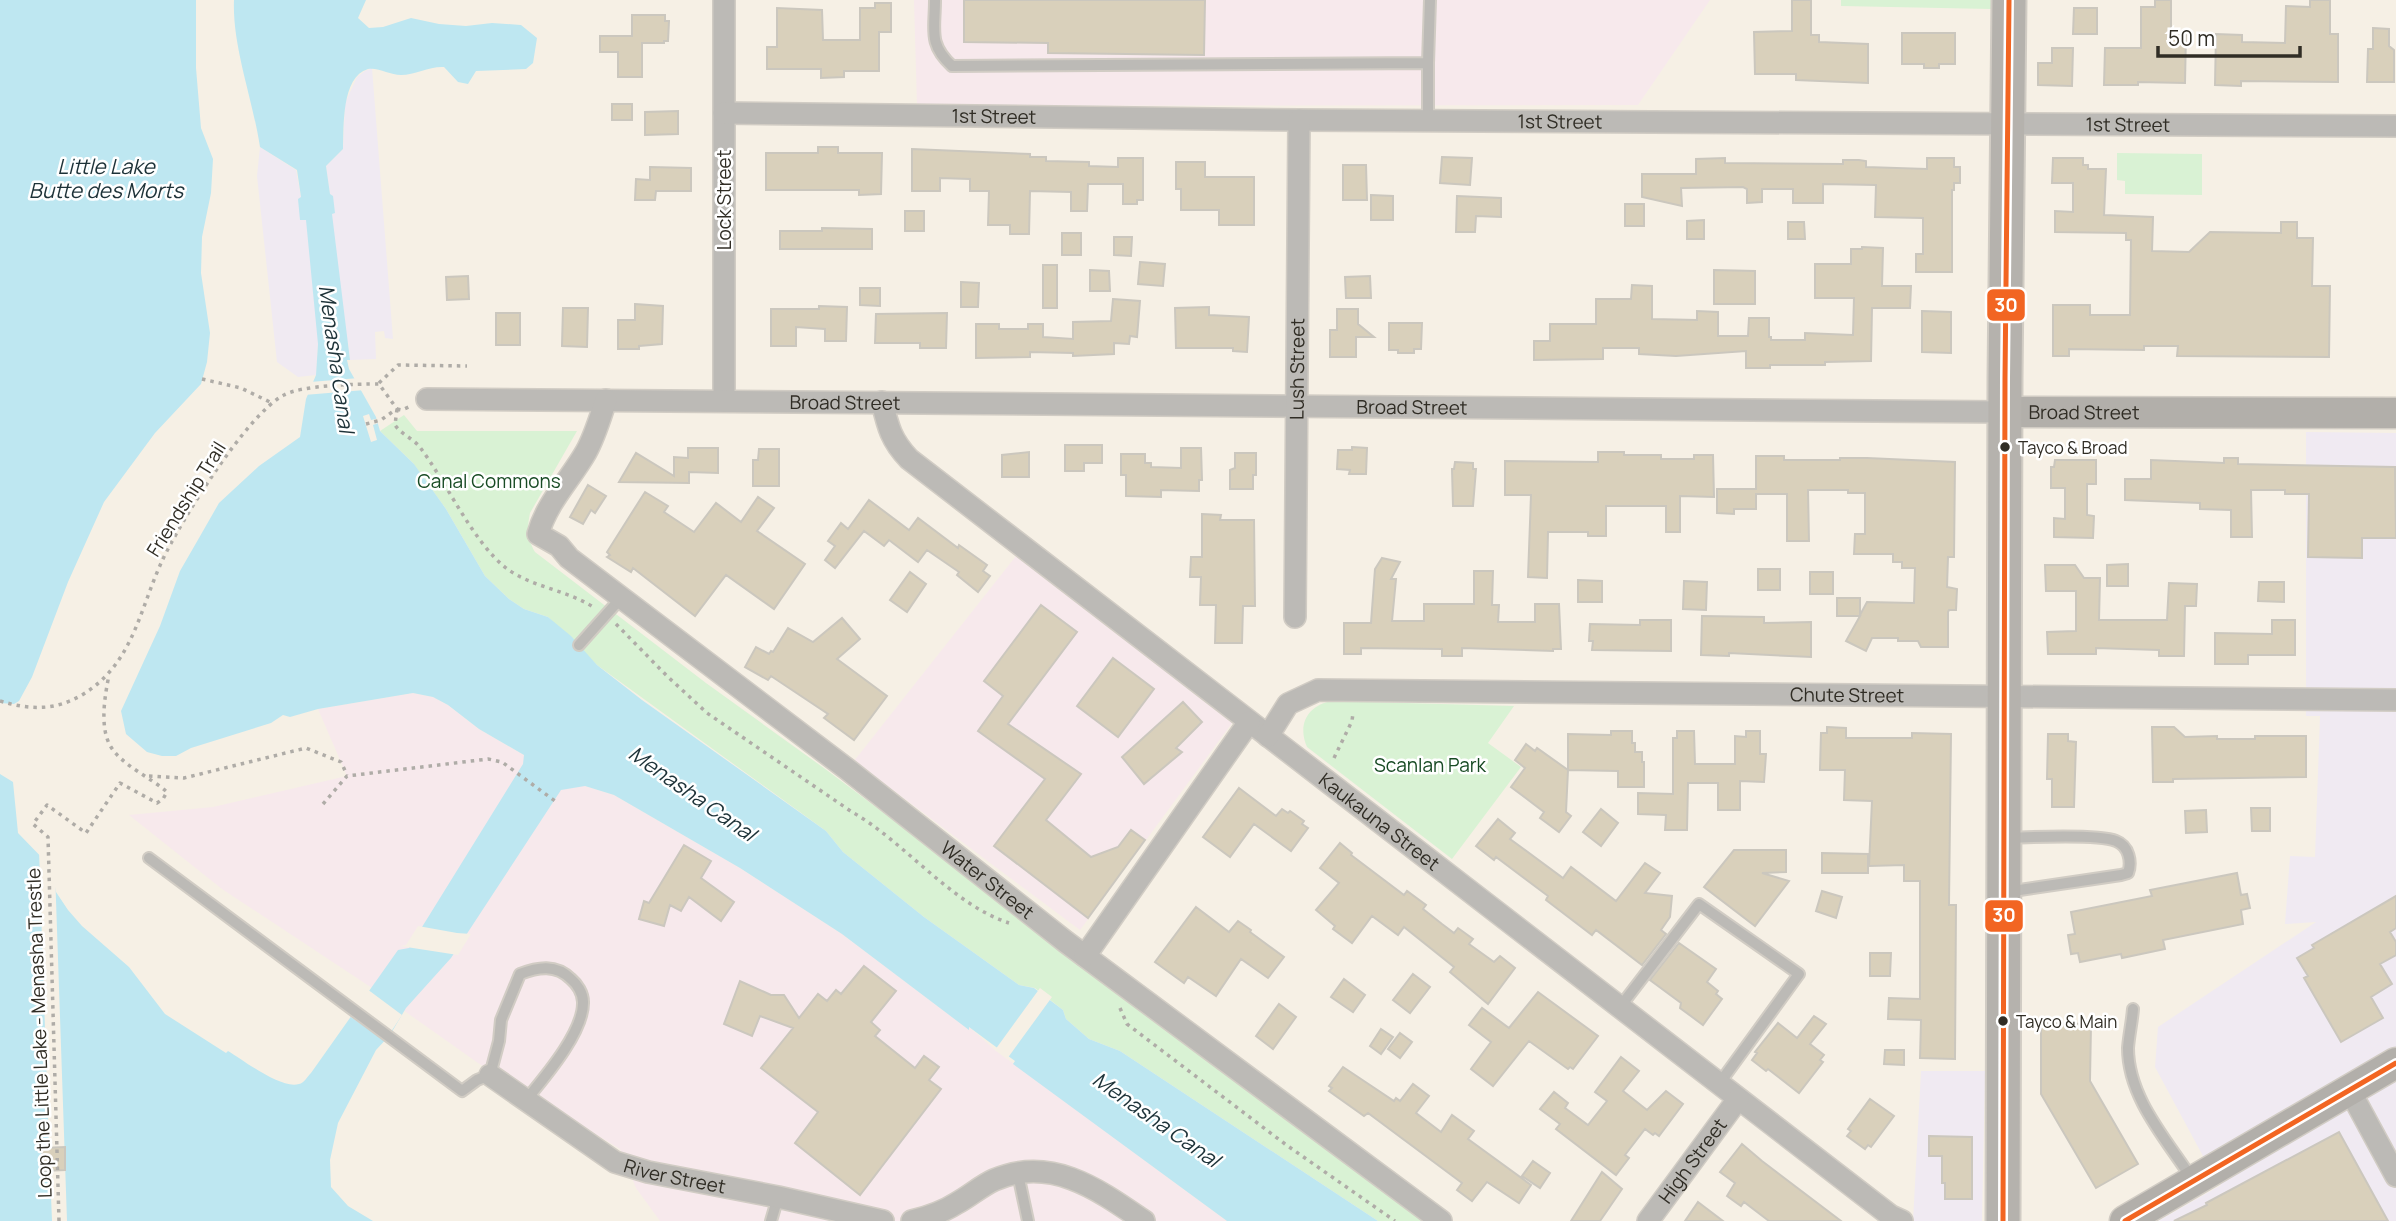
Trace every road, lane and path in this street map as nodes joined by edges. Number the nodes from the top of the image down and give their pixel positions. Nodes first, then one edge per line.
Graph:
1 (723, 0) edge
2 (935, 0) edge
3 (1430, 0) edge
4 (2009, 0) edge
5 (1428, 63) junction
6 (724, 113) junction
7 (1299, 120) junction
8 (1428, 121) junction
9 (2008, 125) junction
10 (2396, 126) edge
11 (467, 366) dead end
12 (202, 379) dead end
13 (379, 384) junction
14 (427, 399) dead end
15 (606, 400) junction
16 (724, 401) junction
17 (883, 402) junction
18 (272, 403) junction
19 (1296, 405) junction
20 (397, 409) junction
21 (2006, 412) junction
22 (2396, 413) edge
23 (366, 424) dead end
24 (621, 598) junction
25 (606, 615) junction
26 (1295, 617) dead end
27 (579, 645) dead end
28 (109, 676) junction
29 (2005, 698) junction
30 (2396, 700) edge
31 (0, 701) edge
32 (1353, 713) dead end
33 (1249, 722) junction
34 (1268, 736) junction
35 (1334, 758) dead end
36 (147, 776) junction
37 (347, 776) junction
38 (555, 801) dead end
39 (323, 804) dead end
40 (2004, 838) junction
41 (149, 858) dead end
42 (2004, 892) junction
43 (1018, 926) dead end
44 (1084, 956) junction
45 (1118, 1001) dead end
46 (1620, 1007) junction
47 (2133, 1009) dead end
48 (2396, 1063) edge
49 (491, 1075) junction
50 (1719, 1084) junction
51 (2350, 1091) junction
52 (1738, 1098) junction
53 (526, 1100) junction
54 (1018, 1174) junction
55 (2396, 1176) edge
56 (2194, 1182) junction
57 (778, 1197) junction
58 (2141, 1218) edge
59 (1138, 1219) edge
60 (59, 1221) edge
61 (771, 1221) edge
62 (883, 1221) edge
63 (912, 1221) edge
64 (1028, 1221) edge
65 (1395, 1221) edge
66 (1441, 1221) edge
67 (1647, 1221) edge
68 (1902, 1221) edge
69 (2003, 1221) edge

1 - 6 street, Lock Street
2 - 5 lane
3 - 5 lane
4 - 9 main road
5 - 8 lane
6 - 7 street, 1st Street
6 - 16 street, Lock Street
7 - 8 street, 1st Street
7 - 19 street, Lush Street
8 - 9 street, 1st Street
9 - 10 street, 1st Street
9 - 21 main road
11 - 13 path
12 - 18 path
13 - 18 path, Friendship Trail
13 - 20 path
14 - 15 street, Broad Street
15 - 16 street, Broad Street
15 - 24 street, Water Street
16 - 17 street, Broad Street
17 - 19 street, Broad Street
17 - 33 street, Kaukauna Street
18 - 28 path, Friendship Trail
19 - 21 street, Broad Street
19 - 26 street, Lush Street
20 - 23 path
20 - 25 path
21 - 22 street, Broad Street
21 - 29 main road
24 - 25 lane
24 - 44 street, Water Street
25 - 27 lane
25 - 43 path
28 - 31 path, Friendship Trail
28 - 36 path
29 - 30 street, Chute Street
29 - 34 street, Chute Street
29 - 40 main road
32 - 35 path
33 - 34 street, Kaukauna Street
33 - 44 street
34 - 46 street, Kaukauna Street
36 - 37 path
36 - 60 path, Loop the Little Lake - Menasha Trestle
37 - 38 path
37 - 39 path
40 - 42 main road
40 - 42 lane
41 - 49 lane
42 - 69 main road
44 - 66 street, Water Street
45 - 65 path
46 - 50 street, Kaukauna Street
46 - 50 lane
47 - 56 lane
48 - 51 street
49 - 53 street, River Street
49 - 53 lane
50 - 52 street, Kaukauna Street
51 - 55 street
51 - 56 street
52 - 67 street, High Street
52 - 68 street, Kaukauna Street
53 - 57 street, River Street
54 - 59 street
54 - 63 street
54 - 64 lane
56 - 58 street
57 - 61 lane
57 - 62 street, River Street

